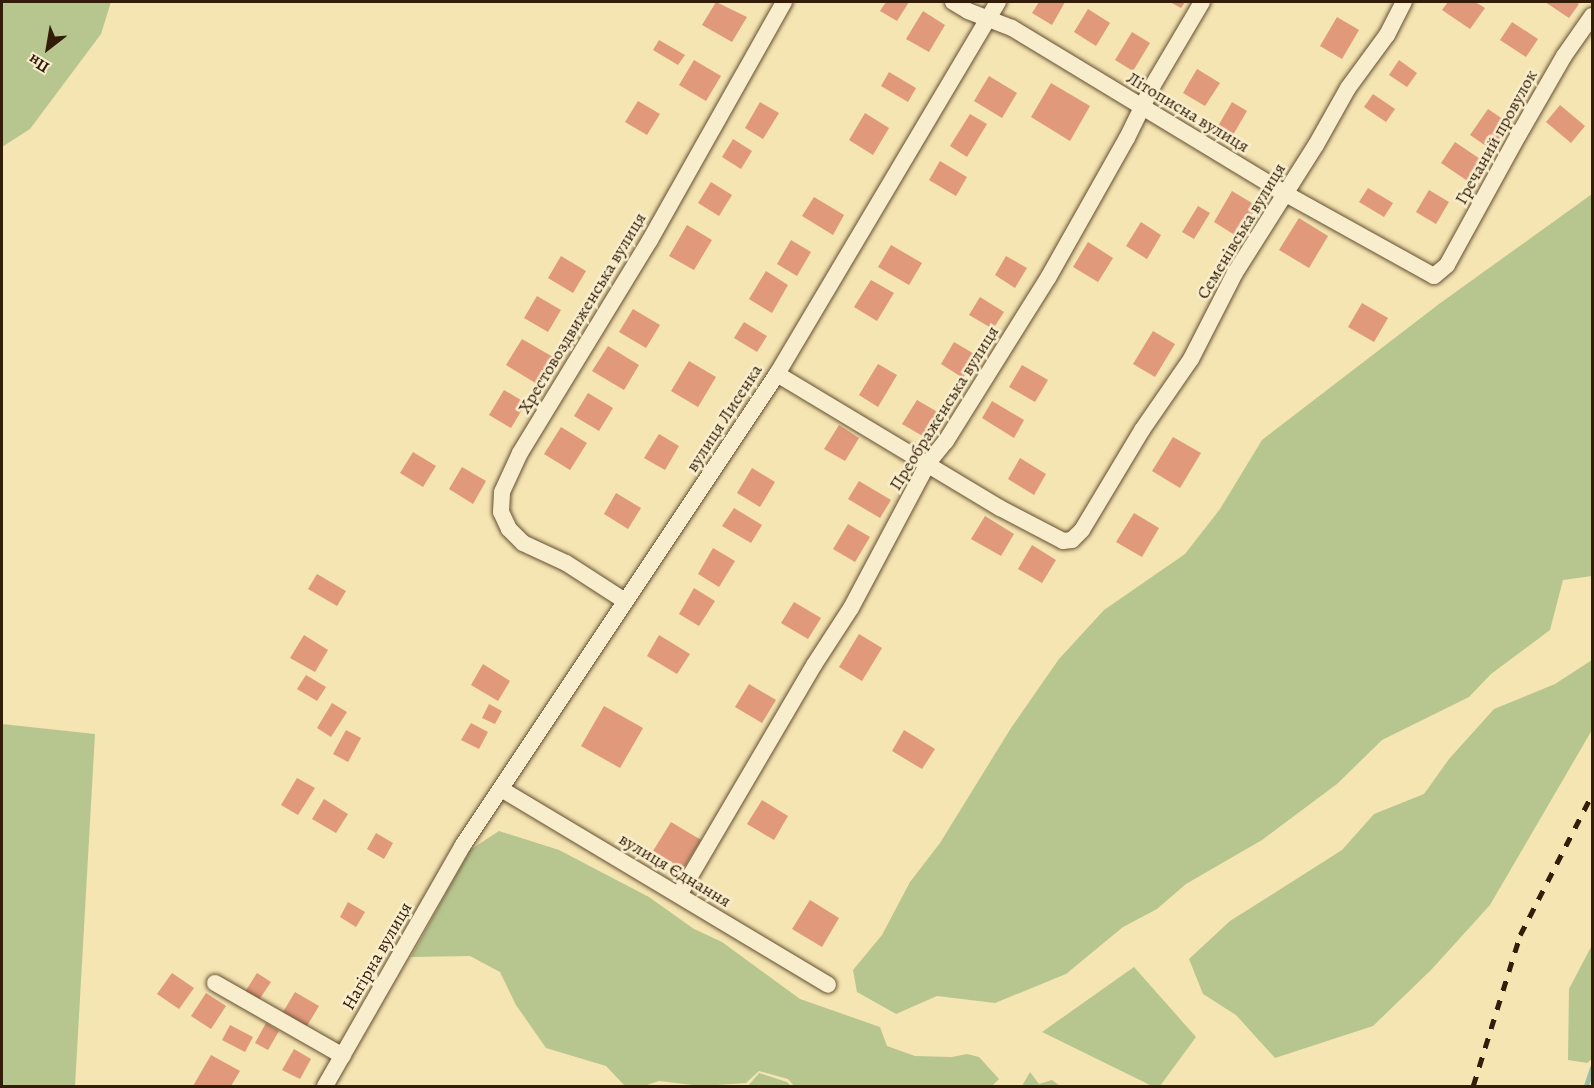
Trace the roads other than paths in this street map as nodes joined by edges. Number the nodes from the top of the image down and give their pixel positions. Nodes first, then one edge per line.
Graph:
1 (784, 2) edge
2 (953, 2) edge
3 (998, 2) edge
4 (1202, 2) edge
5 (1404, 2) edge
6 (1593, 16) edge
7 (988, 19) junction
8 (1141, 108) junction
9 (1286, 194) junction
10 (1434, 276) joint
11 (777, 374) junction
12 (928, 463) junction
13 (625, 601) junction
14 (501, 789) junction
15 (463, 844) joint
16 (679, 895) junction
17 (215, 983) dead end
18 (828, 985) dead end
19 (343, 1056) junction
20 (325, 1086) edge

1 - 13 street, Хрестовоздвиженська вулиця
2 - 7 street, Літописна вулиця
3 - 7 street, вулиця Лисенка
4 - 8 street, Преображенська вулиця
5 - 9 street, Семенівська вулиця
6 - 10 street, Гречаний провулок
7 - 8 street, Літописна вулиця
7 - 11 street, вулиця Лисенка
8 - 9 street, Літописна вулиця
8 - 12 street, Преображенська вулиця
9 - 10 street, Літописна вулиця
9 - 12 street, Семенівська вулиця
11 - 12 street
11 - 13 street, вулиця Лисенка
12 - 16 street, Преображенська вулиця
13 - 14 street, вулиця Лисенка
14 - 15 street, вулиця Лисенка
14 - 16 street, вулиця Єднання
15 - 19 street, Нагірна вулиця
16 - 18 street, вулиця Єднання
17 - 19 street
19 - 20 street, Нагірна вулиця

